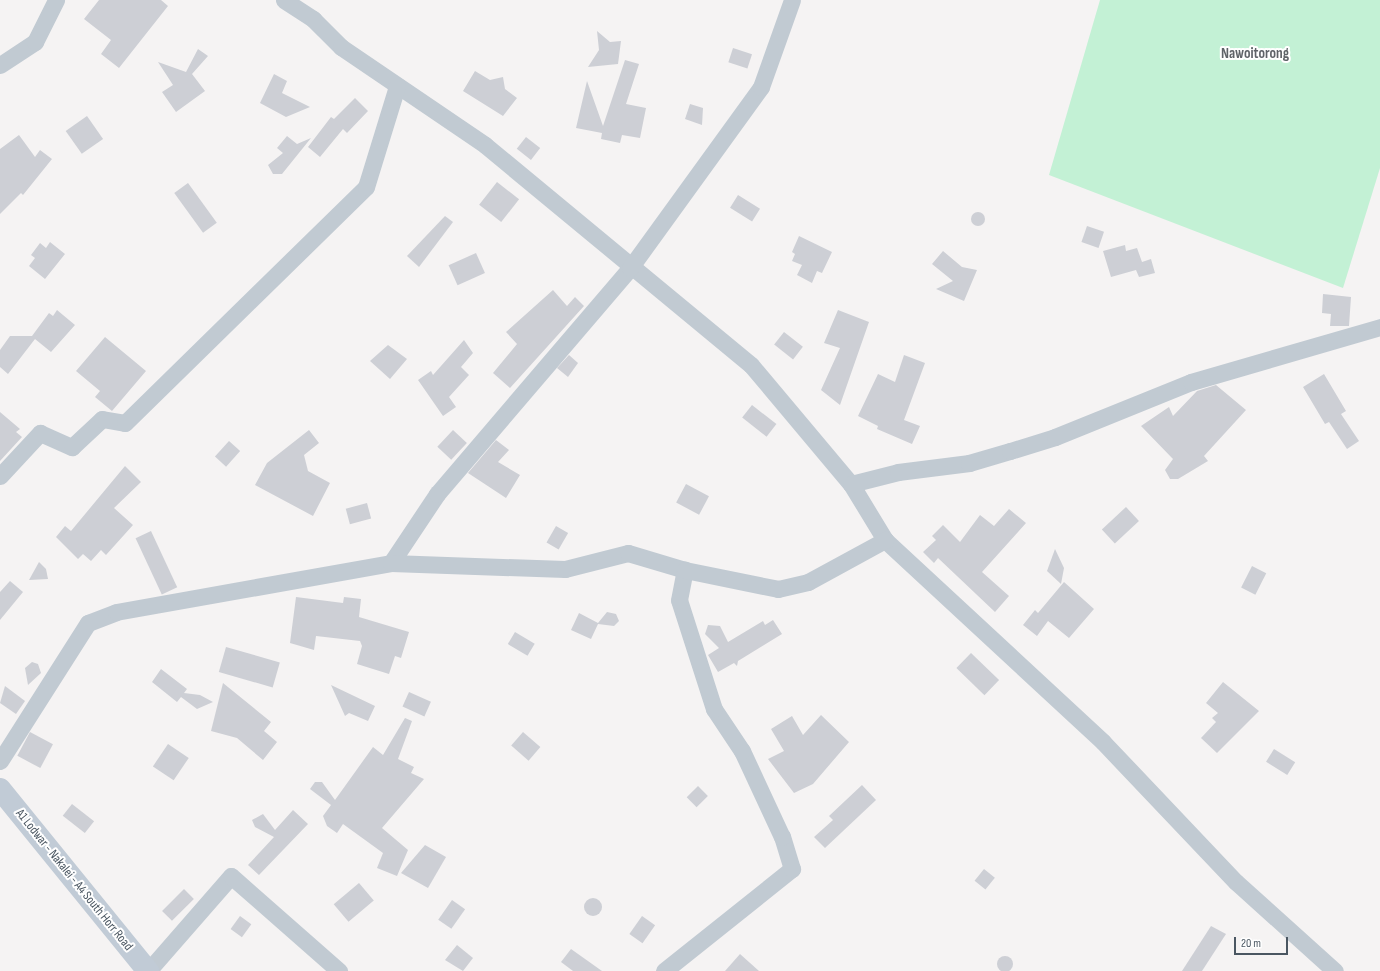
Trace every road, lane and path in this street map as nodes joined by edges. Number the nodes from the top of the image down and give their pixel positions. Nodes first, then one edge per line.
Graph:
1 (56, 0) edge
2 (284, 0) edge
3 (792, 0) edge
4 (0, 65) edge
5 (397, 86) junction
6 (630, 268) junction
7 (1380, 327) edge
8 (0, 476) edge
9 (851, 484) junction
10 (885, 540) junction
11 (391, 563) junction
12 (685, 570) junction
13 (0, 761) edge
14 (0, 789) edge
15 (330, 968) edge
16 (148, 971) edge
17 (664, 971) edge
18 (1335, 971) edge

1 - 4 street
2 - 5 street
3 - 6 street
5 - 6 street
5 - 8 street
6 - 9 street
6 - 11 street
7 - 9 street
9 - 10 street
10 - 12 street
10 - 18 street
11 - 12 street
11 - 13 street
12 - 17 street
14 - 16 main road, A1 Lodwar - Nakalei - A4 South Horr Road
15 - 16 street

